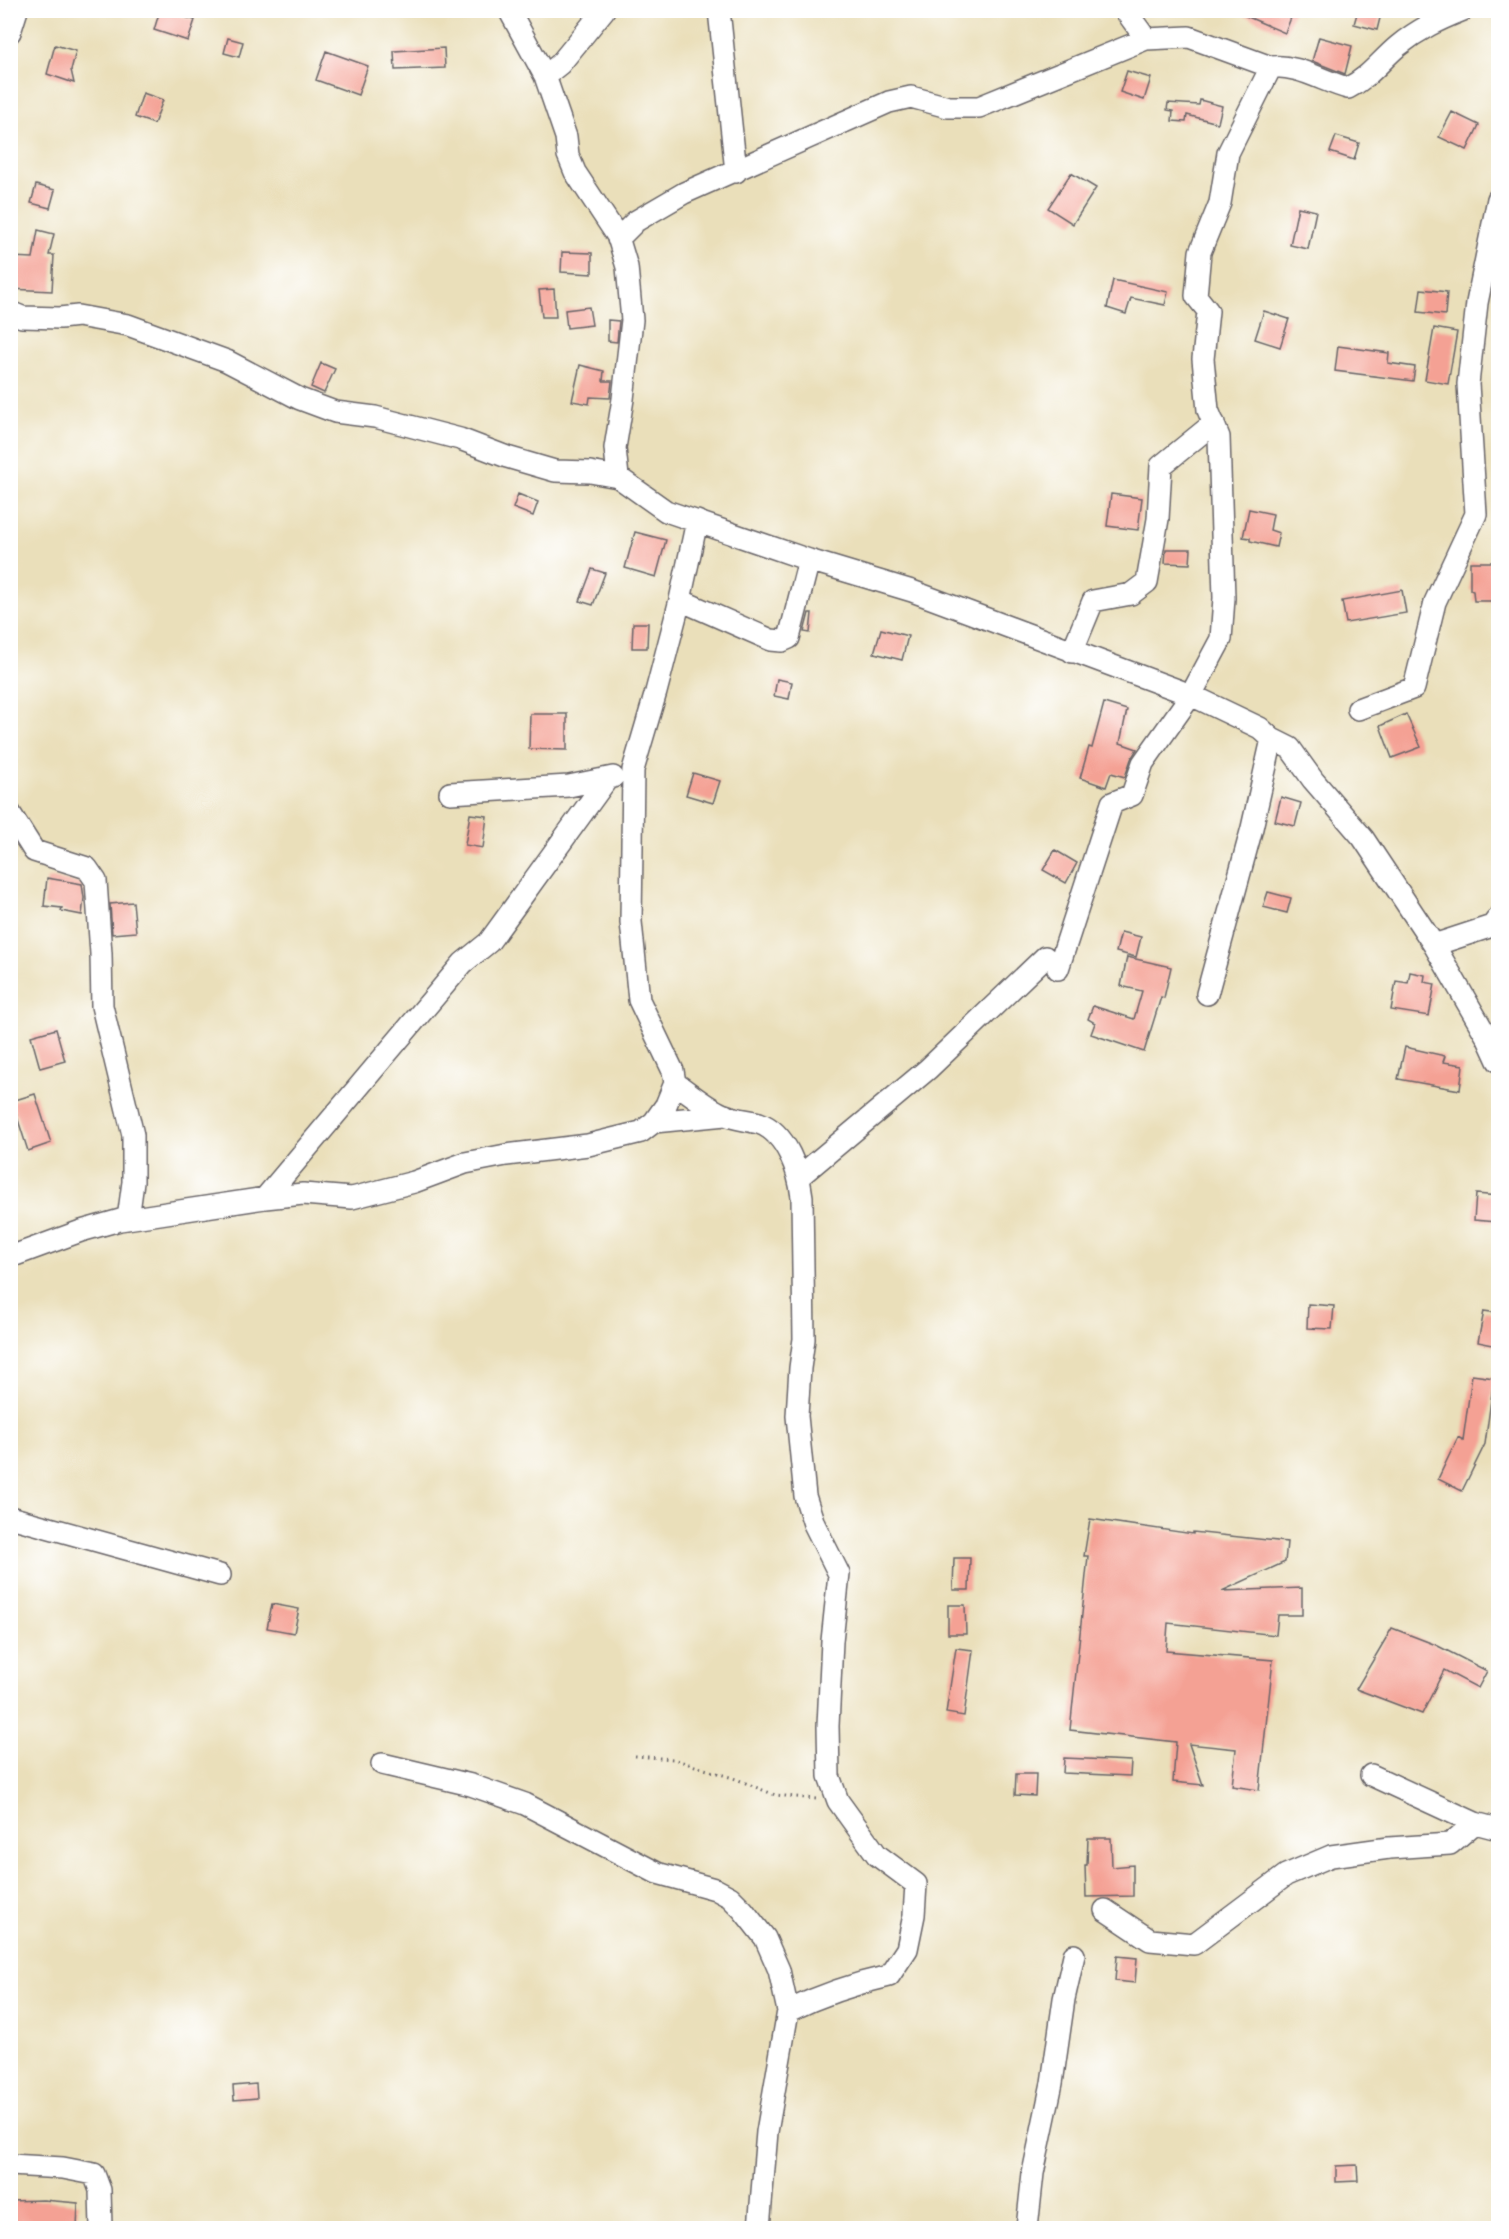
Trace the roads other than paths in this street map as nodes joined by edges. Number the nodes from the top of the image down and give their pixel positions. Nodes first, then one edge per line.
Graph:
1 (17, 10) edge
2 (509, 10) edge
3 (604, 10) edge
4 (719, 10) edge
5 (1125, 10) edge
6 (1463, 10) edge
7 (10, 32) edge
8 (1146, 39) junction
9 (1271, 67) junction
10 (545, 76) junction
11 (736, 172) junction
12 (1498, 199) edge
13 (618, 239) junction
14 (10, 312) edge
15 (1214, 423) junction
16 (618, 477) junction
17 (697, 521) junction
18 (809, 560) junction
19 (680, 600) junction
20 (1072, 652) junction
21 (1191, 695) junction
22 (1358, 709) dead end
23 (1272, 739) junction
24 (633, 770) junction
25 (607, 779) junction
26 (450, 793) dead end
27 (10, 813) edge
28 (1498, 918) edge
29 (1434, 945) junction
30 (1207, 994) dead end
31 (1498, 1061) edge
32 (675, 1083) junction
33 (726, 1115) junction
34 (654, 1122) junction
35 (800, 1176) junction
36 (265, 1198) junction
37 (128, 1219) junction
38 (10, 1257) edge
39 (10, 1517) edge
40 (220, 1575) dead end
41 (382, 1764) dead end
42 (1371, 1775) dead end
43 (1475, 1823) junction
44 (1498, 1828) edge
45 (1106, 1910) dead end
46 (1074, 1955) dead end
47 (788, 2011) junction
48 (10, 2165) edge
49 (101, 2229) edge
50 (759, 2229) edge
51 (1027, 2229) edge

1 - 7 street
2 - 10 street
3 - 10 street
4 - 11 street
5 - 8 street
6 - 9 street
8 - 9 street
8 - 11 street
9 - 15 street
10 - 13 street
11 - 13 street
12 - 22 street
13 - 16 street
14 - 16 street
15 - 20 street
15 - 21 street
16 - 17 street
17 - 18 street
17 - 19 street
18 - 19 street
18 - 20 street
19 - 24 street
20 - 21 street
21 - 23 street
21 - 35 street
23 - 29 street
23 - 30 street
24 - 25 street
24 - 32 street
25 - 26 street
25 - 36 street
27 - 37 street
28 - 29 street
29 - 31 street
32 - 33 street
32 - 34 street
33 - 34 street
33 - 35 street
34 - 36 street
35 - 47 street
36 - 37 street
37 - 38 street
39 - 40 street
41 - 47 street
42 - 43 street
43 - 44 street
43 - 45 street
46 - 51 street
47 - 50 street
48 - 49 street

